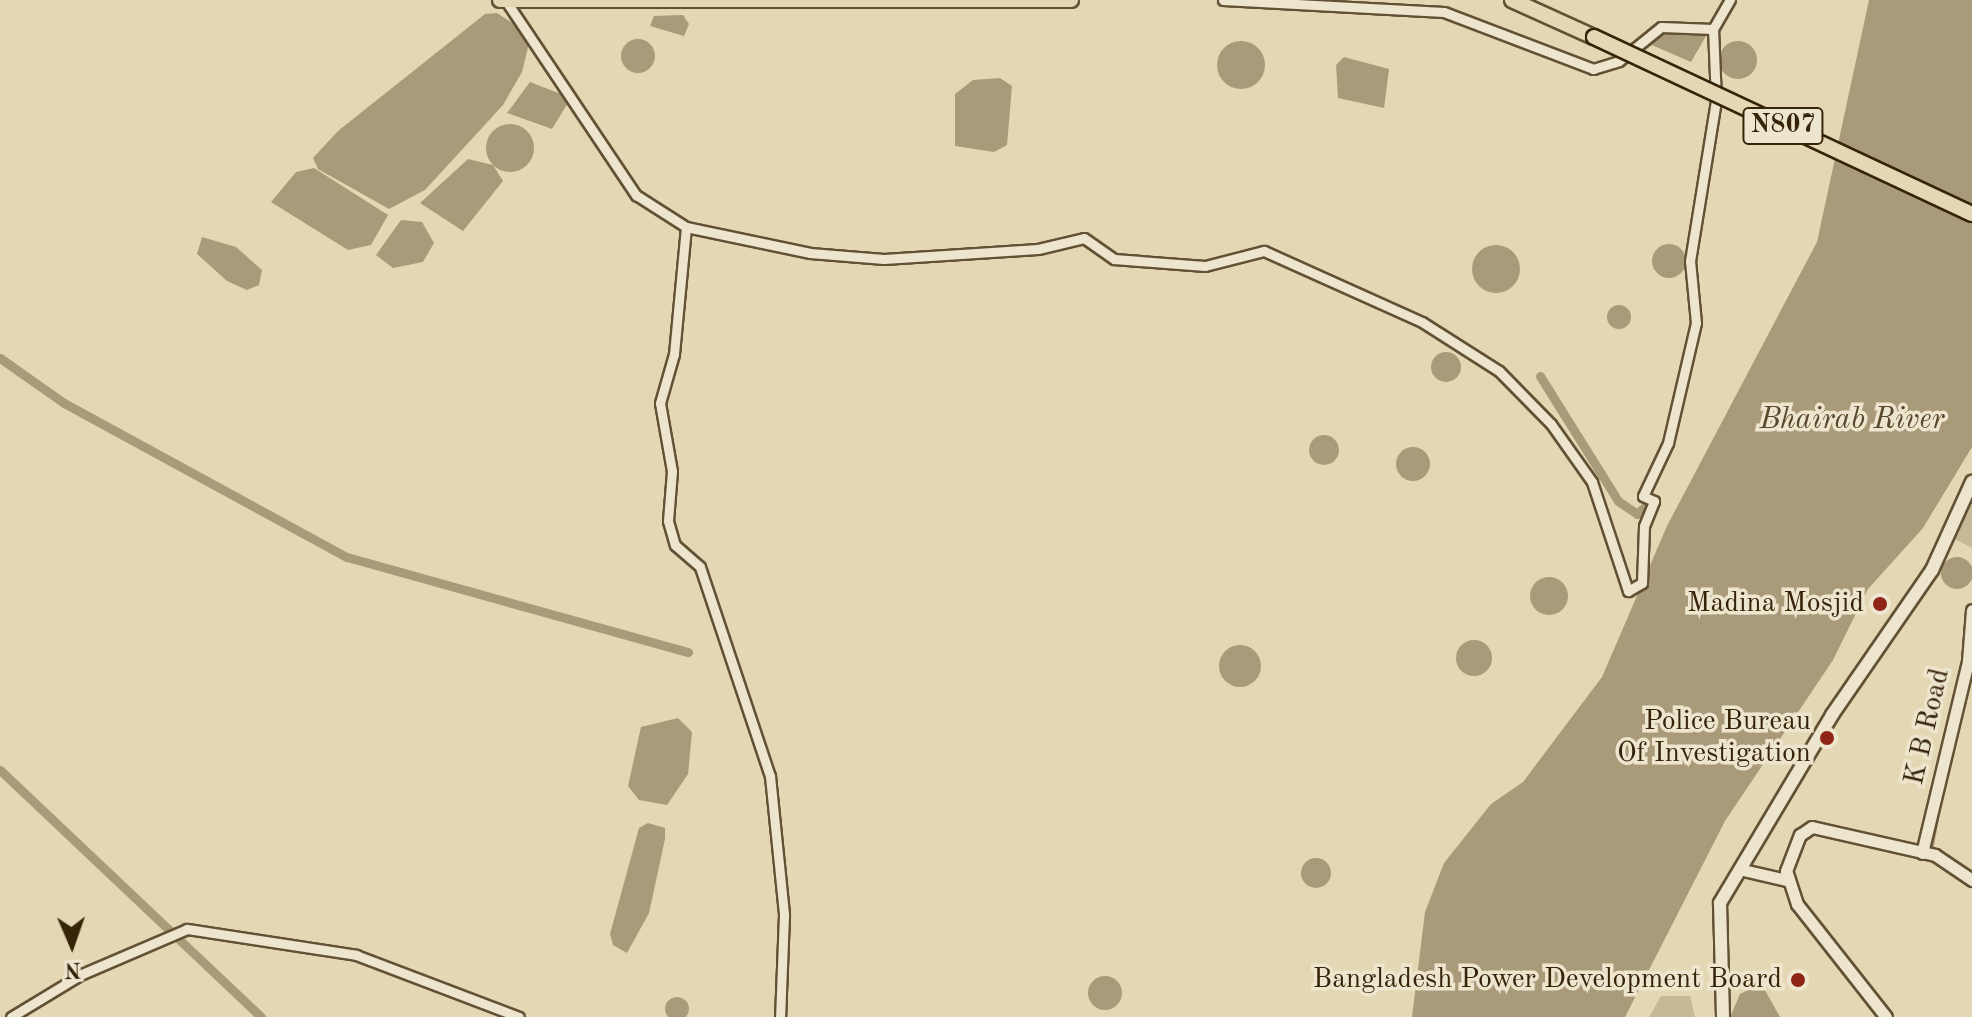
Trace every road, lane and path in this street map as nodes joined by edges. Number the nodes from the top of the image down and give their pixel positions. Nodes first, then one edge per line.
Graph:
1 (1071, 0) edge
2 (1223, 0) edge
3 (1512, 0) edge
4 (1730, 0) edge
5 (503, 1) edge
6 (798, 1) edge
7 (1713, 29) junction
8 (1972, 214) edge
9 (686, 227) junction
10 (1972, 482) edge
11 (1972, 610) edge
12 (1922, 853) junction
13 (1743, 870) junction
14 (1786, 880) junction
15 (1972, 880) edge
16 (11, 1017) edge
17 (519, 1017) edge
18 (780, 1017) edge
19 (1723, 1017) edge
20 (1886, 1017) edge

1 - 6 highway
2 - 7 street
3 - 8 highway, N807, bridge
4 - 7 street
5 - 6 highway
5 - 9 street
7 - 9 street
9 - 18 street
10 - 13 main road
11 - 12 street, K B Road
12 - 14 street
12 - 15 street
13 - 14 street
13 - 19 main road
14 - 20 street
16 - 17 street

